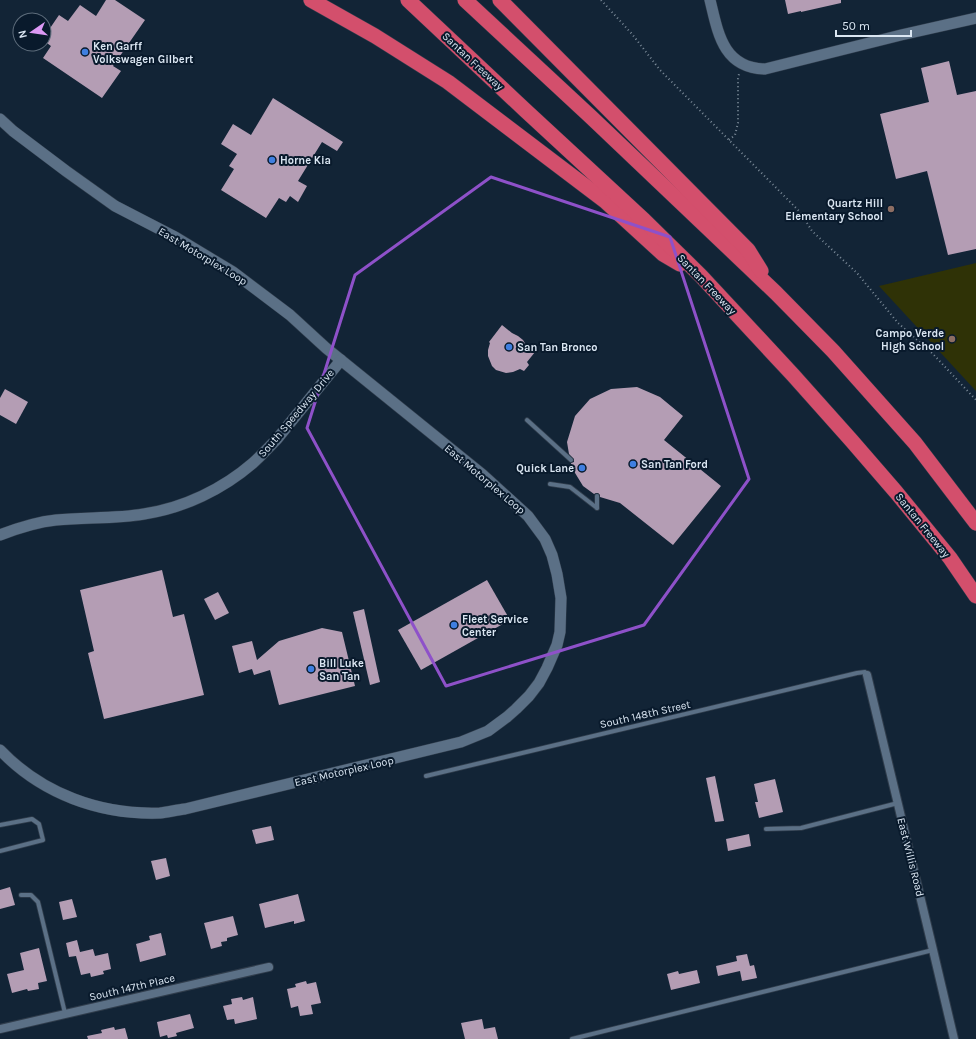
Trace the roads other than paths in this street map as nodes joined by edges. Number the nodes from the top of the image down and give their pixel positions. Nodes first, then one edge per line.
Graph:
1 (311, 0) edge
2 (408, 0) edge
3 (465, 0) edge
4 (500, 0) edge
5 (710, 0) edge
6 (976, 18) edge
7 (0, 119) edge
8 (701, 276) junction
9 (776, 293) junction
10 (341, 360) junction
11 (527, 420) dead end
12 (571, 460) dead end
13 (550, 484) dead end
14 (597, 496) dead end
15 (976, 523) edge
16 (0, 535) edge
17 (976, 596) edge
18 (867, 675) joint
19 (0, 750) edge
20 (426, 776) dead end
21 (898, 803) junction
22 (0, 825) edge
23 (766, 829) dead end
24 (0, 851) edge
25 (21, 895) dead end
26 (933, 950) junction
27 (269, 967) dead end
28 (65, 1014) junction
29 (0, 1029) edge
30 (572, 1039) edge
31 (954, 1039) edge

1 - 8 highway
2 - 8 highway, Santan Freeway
3 - 9 highway
4 - 9 highway
5 - 6 street
7 - 10 street, East Motorplex Loop
8 - 17 highway, Santan Freeway
9 - 15 highway
10 - 16 street, South Speedway Drive
10 - 19 street, East Motorplex Loop
11 - 12 lane
13 - 14 lane
18 - 20 lane, South 148th Street
18 - 21 street, East Willis Road
21 - 23 lane
21 - 26 street, East Willis Road
22 - 24 lane
25 - 28 lane
26 - 30 lane
26 - 31 street, East Willis Road
27 - 28 street, South 147th Place
28 - 29 street, South 147th Place

